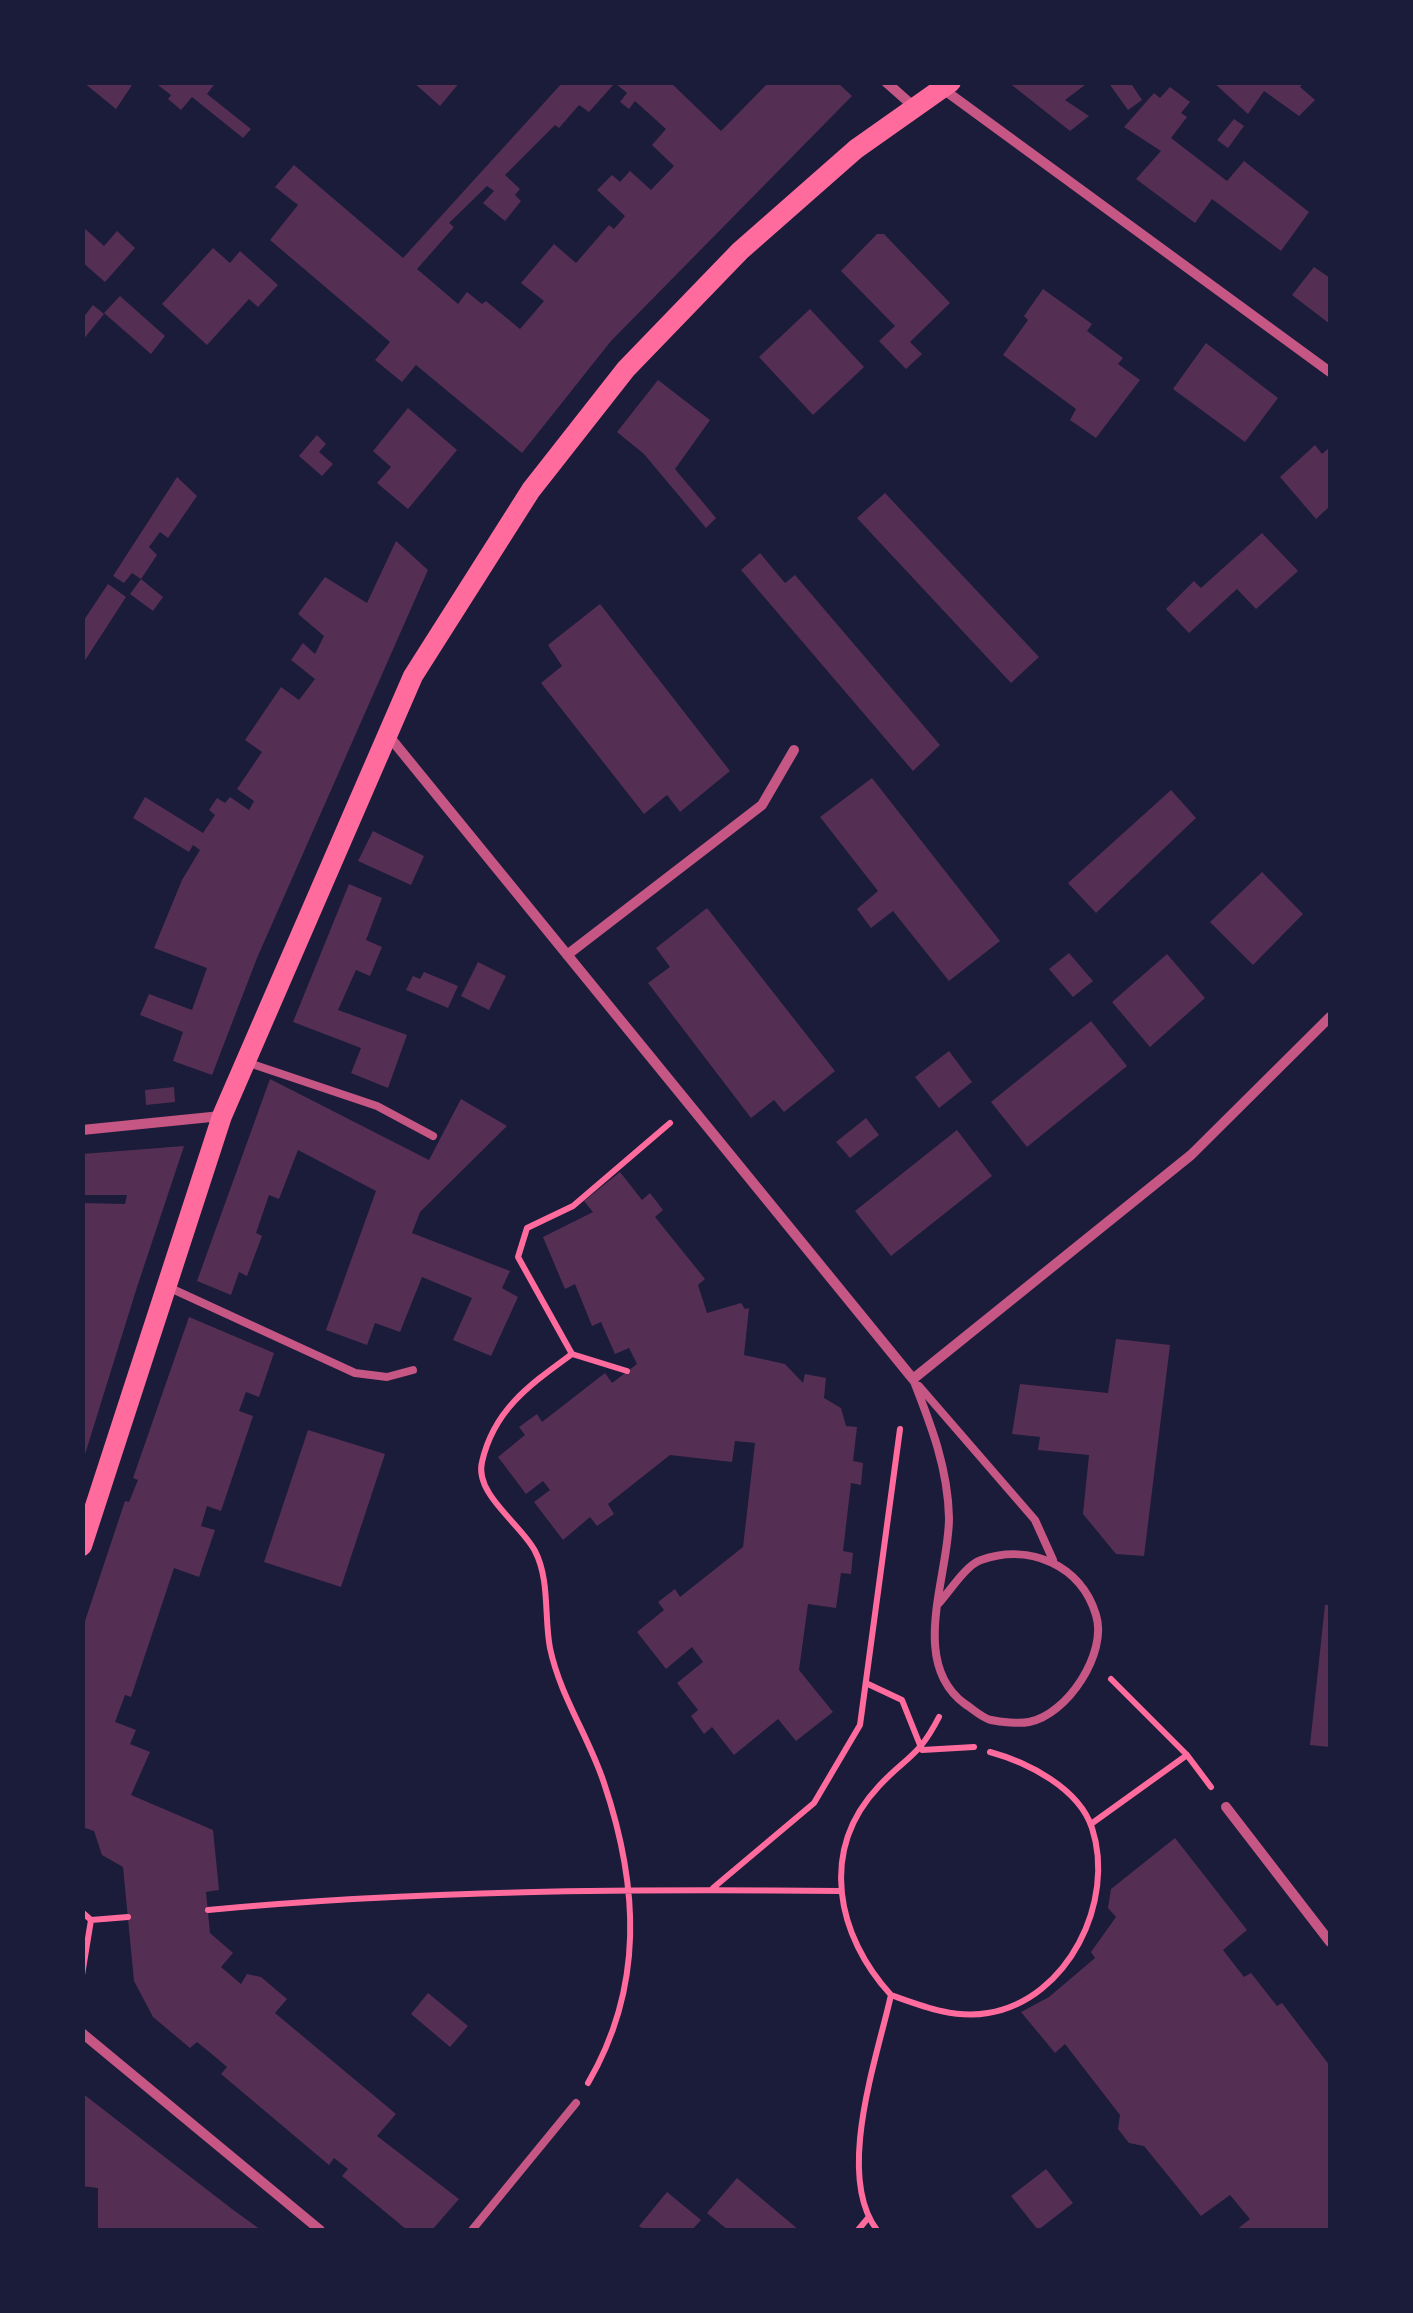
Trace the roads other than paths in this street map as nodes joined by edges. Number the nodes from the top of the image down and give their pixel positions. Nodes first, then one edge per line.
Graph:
1 (886, 82) edge
2 (946, 86) edge
3 (914, 106) junction
4 (1330, 372) edge
5 (386, 733) junction
6 (794, 750) dead end
7 (567, 955) junction
8 (1330, 1018) edge
9 (246, 1062) junction
10 (222, 1116) junction
11 (82, 1130) edge
12 (433, 1136) dead end
13 (167, 1287) junction
14 (413, 1370) dead end
15 (913, 1379) junction
16 (82, 1546) edge
17 (1053, 1560) junction
18 (939, 1603) junction
19 (1226, 1807) road end
20 (1330, 1942) edge
21 (82, 2033) edge
22 (576, 2103) road end
23 (320, 2230) edge
24 (472, 2230) edge

1 - 3 street
2 - 3 main road
2 - 4 street
3 - 5 main road
5 - 7 street
5 - 9 main road
6 - 7 street
7 - 15 street
8 - 15 street
9 - 10 main road
9 - 12 lane
10 - 11 street
10 - 13 main road
13 - 14 lane
13 - 16 main road
15 - 17 lane
15 - 18 lane
17 - 18 lane
17 - 18 lane
19 - 20 street
21 - 23 street
22 - 24 lane

